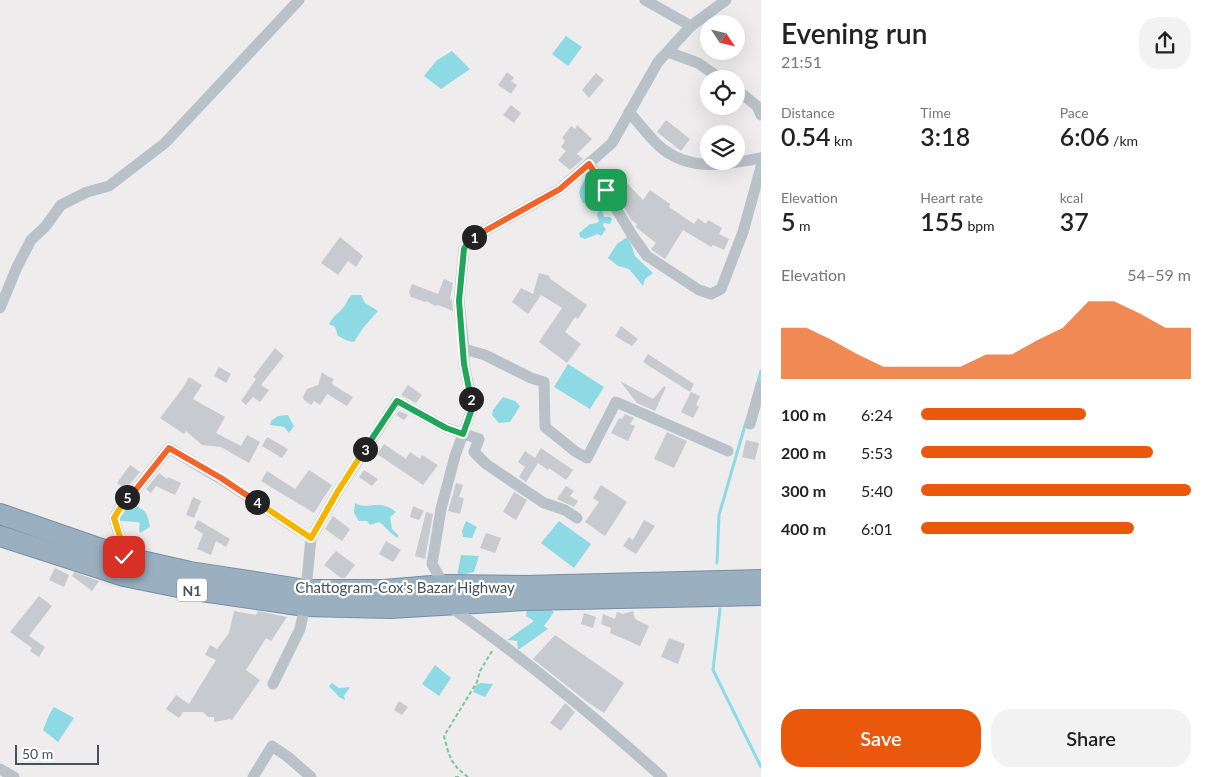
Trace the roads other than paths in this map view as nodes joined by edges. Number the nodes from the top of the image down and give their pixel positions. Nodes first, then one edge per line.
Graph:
1 (299, 0) edge
2 (645, 0) edge
3 (726, 0) edge
4 (692, 26) junction
5 (668, 52) junction
6 (708, 70) edge
7 (745, 96) edge
8 (630, 112) junction
9 (761, 115) edge
10 (761, 158) edge
11 (589, 164) junction
12 (761, 167) edge
13 (0, 308) edge
14 (464, 349) junction
15 (761, 385) edge
16 (750, 424) dead end
17 (463, 434) junction
18 (728, 451) dead end
19 (0, 514) edge
20 (577, 518) dead end
21 (0, 536) edge
22 (311, 538) junction
23 (124, 557) junction
24 (761, 580) edge
25 (444, 585) junction
26 (761, 595) edge
27 (305, 598) junction
28 (447, 605) junction
29 (273, 684) dead end
30 (0, 769) edge
31 (14, 777) edge
32 (253, 777) edge
33 (311, 777) edge
34 (662, 777) edge

1 - 13 street
2 - 4 street
3 - 4 street
4 - 5 street
5 - 6 street
5 - 8 street
7 - 9 street
8 - 10 street
8 - 11 street
11 - 12 street
11 - 14 street
14 - 17 street
14 - 18 street
15 - 16 street
17 - 20 street
17 - 22 street
17 - 25 street
19 - 23 highway, Chattogram-Cox's Bazar Highway / N1
21 - 27 highway, Chattogram-Cox's Bazar Highway / N1
22 - 23 street
22 - 27 street
23 - 27 highway, Chattogram-Cox's Bazar Highway / N1
24 - 25 highway, Chattogram-Cox's Bazar Highway / N1
25 - 27 highway, Chattogram-Cox's Bazar Highway / N1
26 - 28 highway, Chattogram-Cox's Bazar Highway / N1
27 - 28 highway, Chattogram-Cox's Bazar Highway / N1
27 - 29 street
28 - 34 street
30 - 31 street
32 - 33 street

